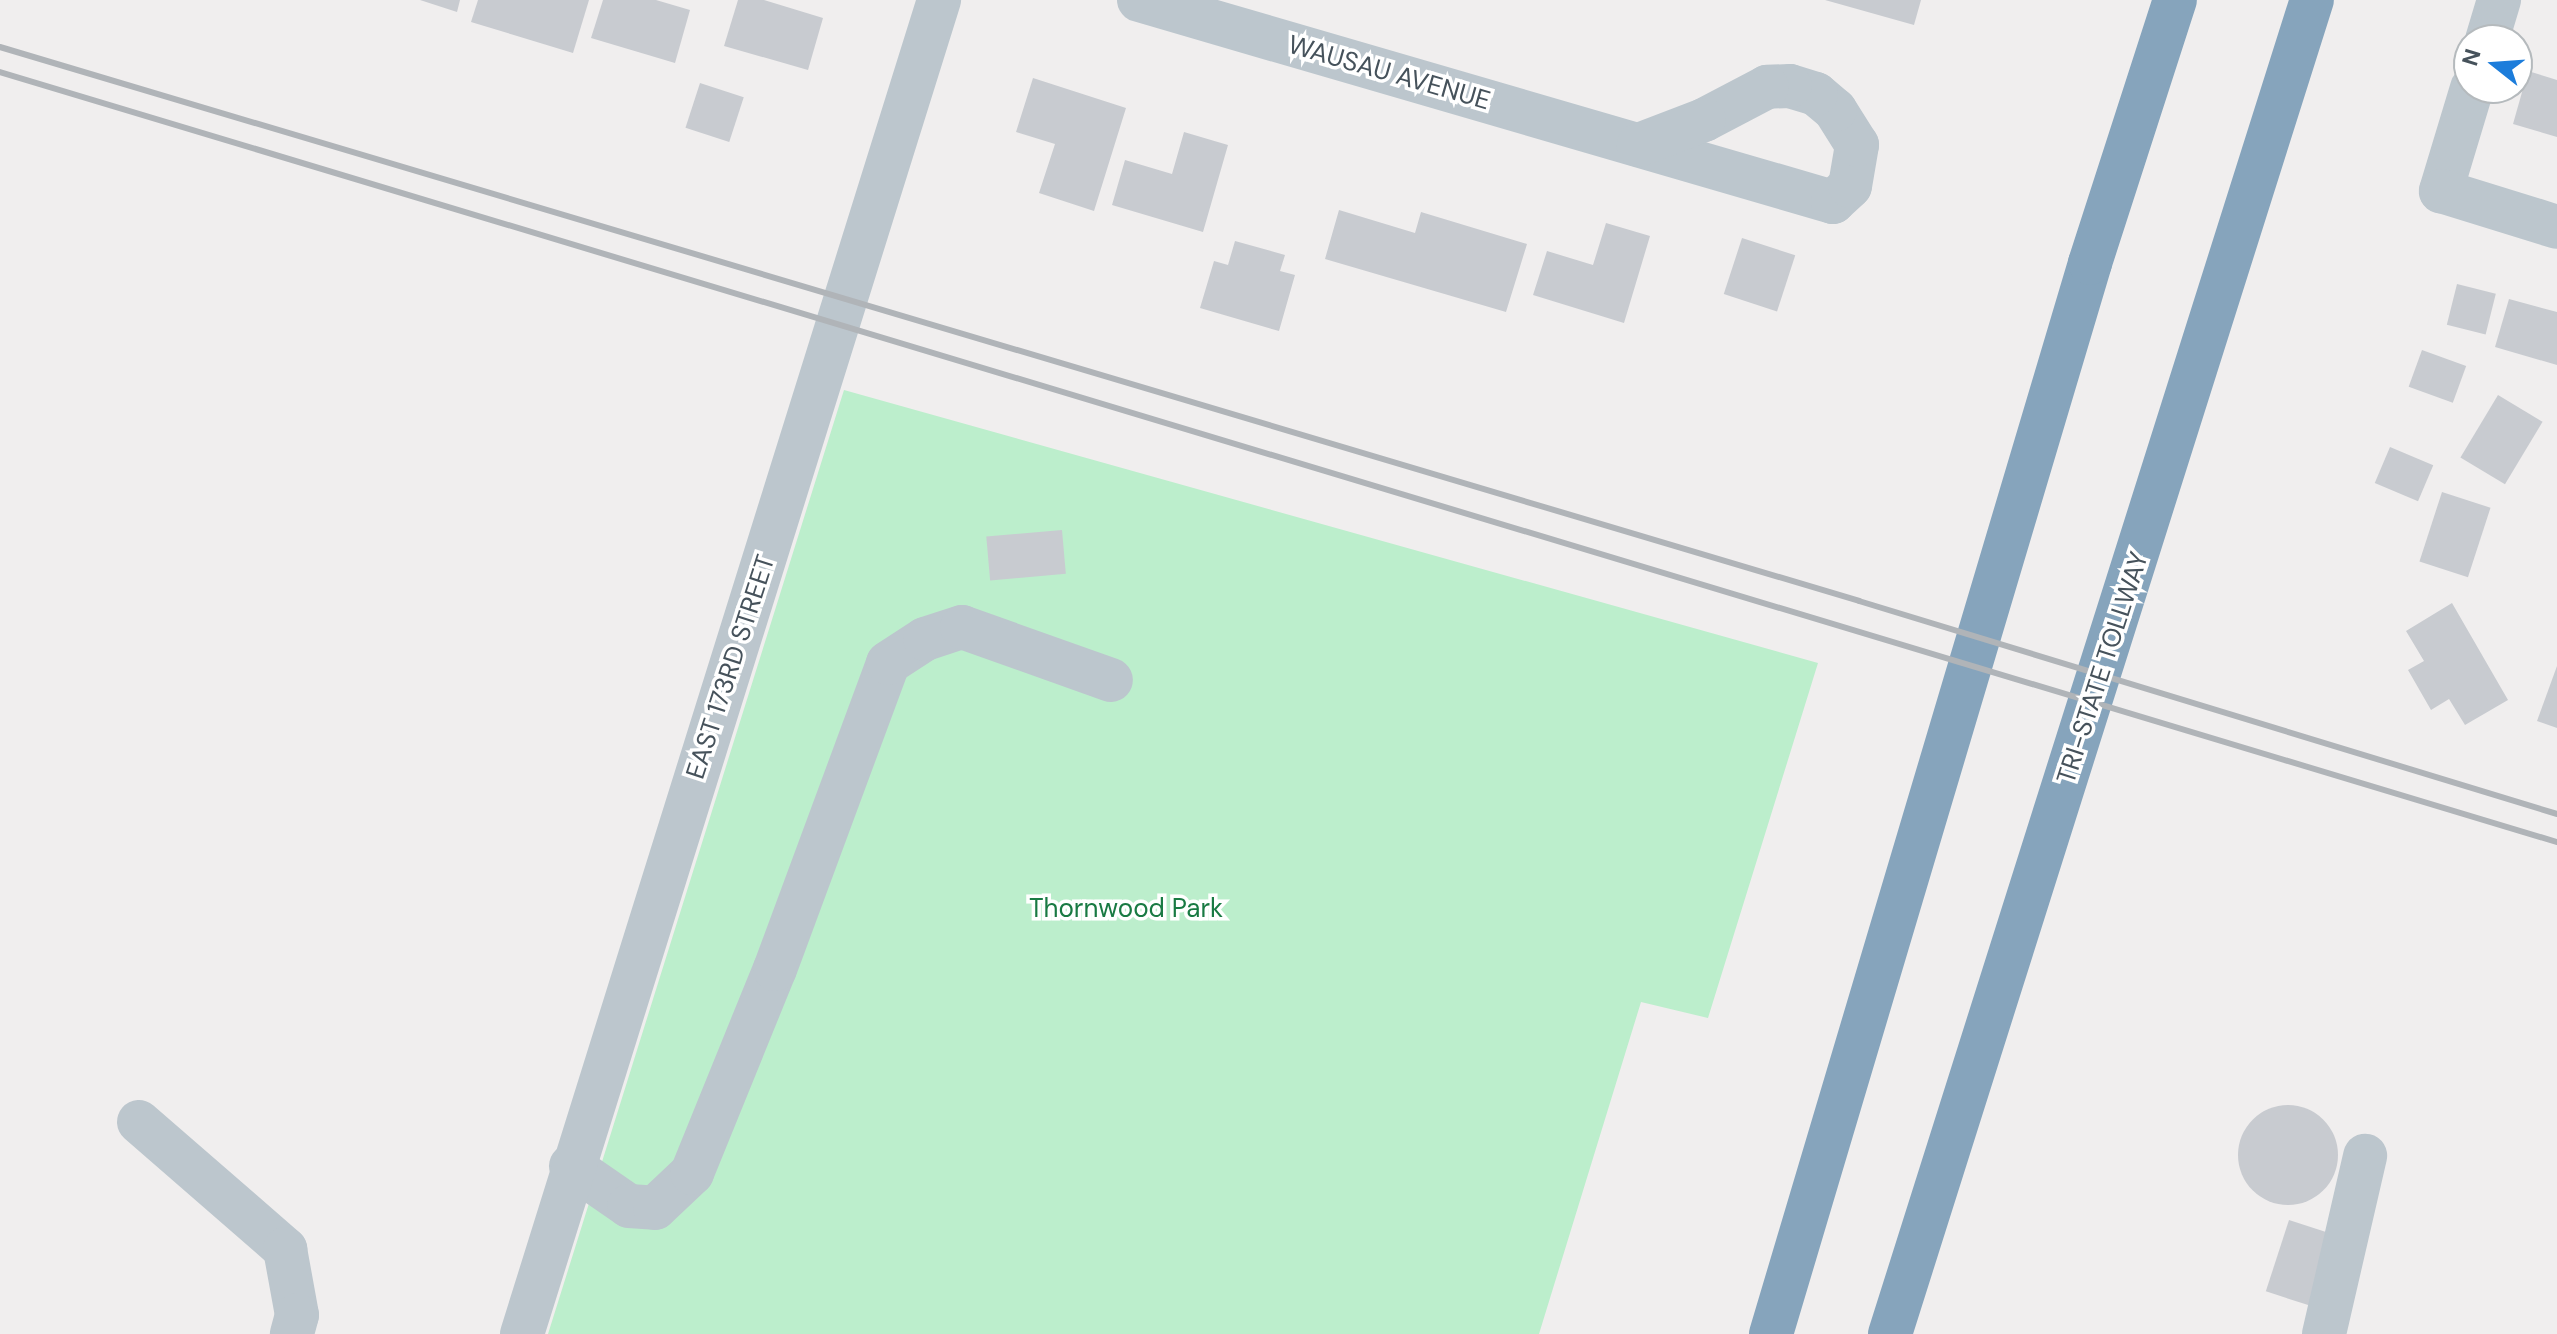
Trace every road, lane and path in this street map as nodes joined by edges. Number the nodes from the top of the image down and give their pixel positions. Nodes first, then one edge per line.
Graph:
1 (939, 0) edge
2 (1139, 0) edge
3 (2175, 0) edge
4 (2312, 0) edge
5 (2499, 0) edge
6 (2492, 24) edge
7 (2467, 104) edge
8 (1639, 145) dead end
9 (2557, 227) edge
10 (1111, 680) dead end
11 (139, 1122) dead end
12 (2365, 1156) dead end
13 (571, 1166) junction
14 (292, 1334) edge
15 (522, 1334) edge
16 (1771, 1334) edge
17 (1890, 1334) edge
18 (2324, 1334) edge

1 - 13 street, EAST 173RD STREET
2 - 8 street, WAUSAU AVENUE
3 - 16 highway
4 - 17 highway, TRI-STATE TOLLWAY
5 - 6 street
7 - 9 street
10 - 13 street
11 - 14 street
12 - 18 street
13 - 15 street, EAST 173RD STREET

